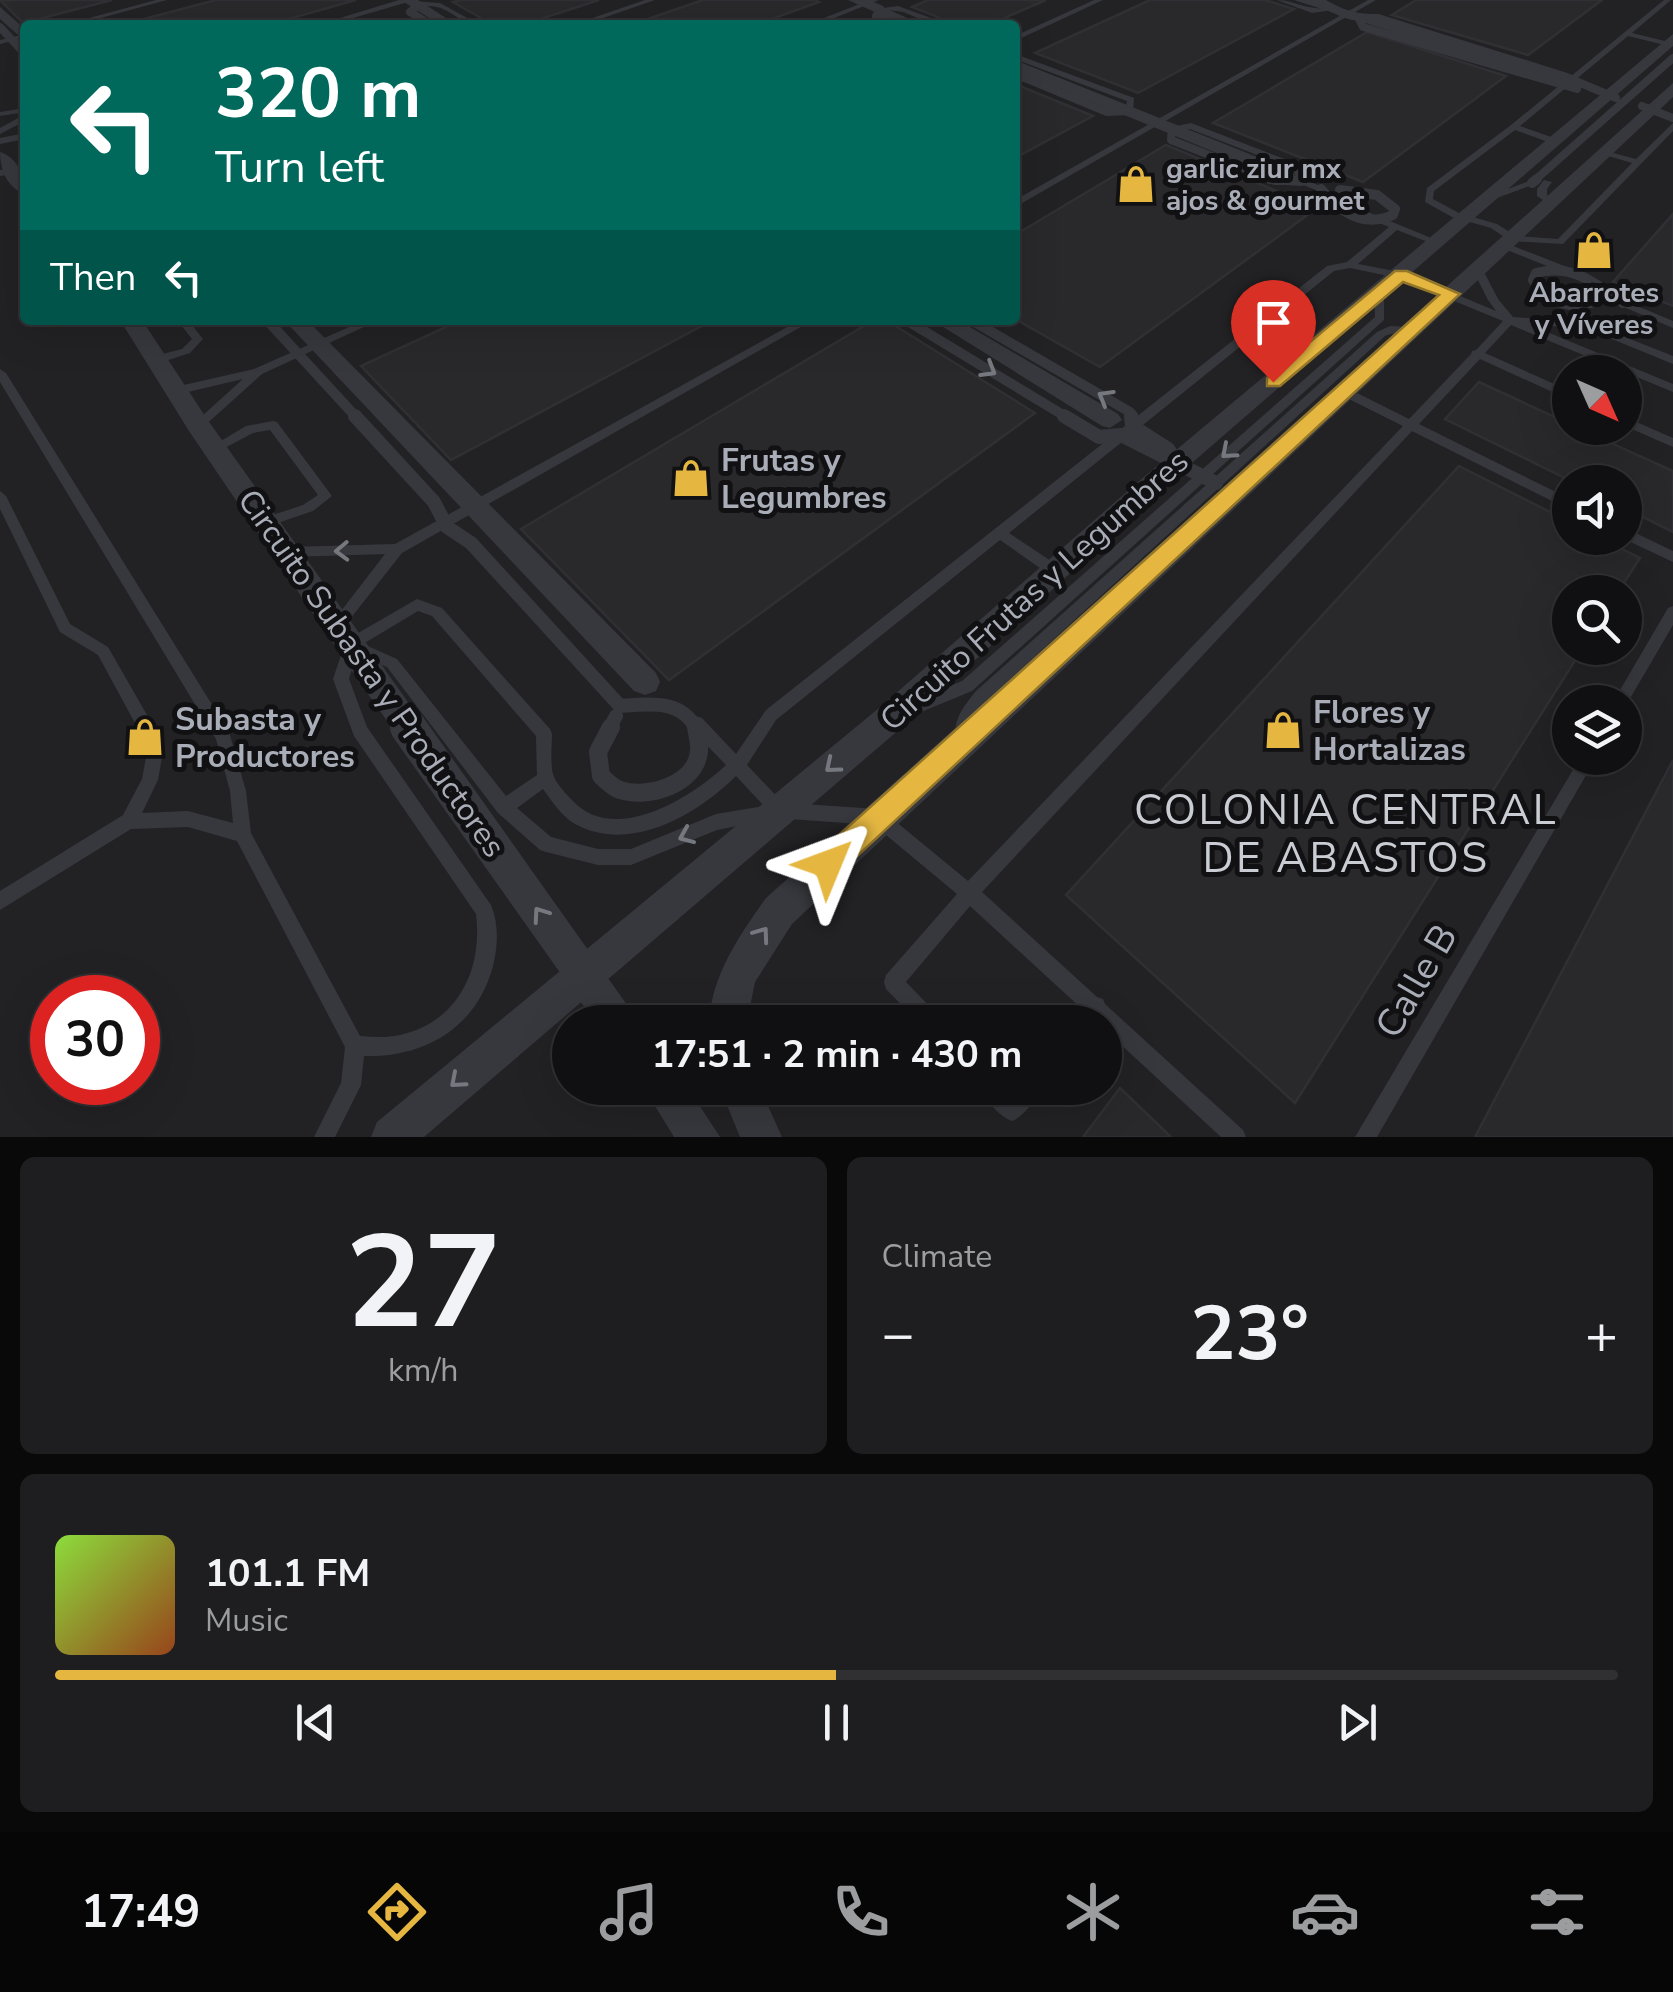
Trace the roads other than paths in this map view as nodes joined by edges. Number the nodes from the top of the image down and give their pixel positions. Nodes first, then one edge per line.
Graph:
1 (164, 0) edge
2 (652, 0) edge
3 (1100, 0) edge
4 (1280, 0) edge
5 (1301, 0) edge
6 (1318, 0) edge
7 (1374, 0) edge
8 (1668, 0) edge
9 (411, 1) edge
10 (866, 3) edge
11 (1329, 10) junction
12 (0, 11) edge
13 (1353, 17) junction
14 (86, 20) edge
15 (341, 20) edge
16 (423, 20) edge
17 (442, 20) edge
18 (467, 20) edge
19 (591, 20) edge
20 (823, 20) edge
21 (886, 20) edge
22 (905, 20) edge
23 (929, 20) edge
24 (0, 27) edge
25 (20, 31) edge
26 (1628, 34) junction
27 (1020, 36) edge
28 (20, 49) edge
29 (1671, 53) edge
30 (1020, 58) edge
31 (1020, 67) edge
32 (1020, 76) edge
33 (1569, 83) junction
34 (1673, 88) edge
35 (1630, 102) junction
36 (1130, 111) junction
37 (1673, 115) edge
38 (1165, 126) junction
39 (1673, 126) edge
40 (1514, 128) junction
41 (1554, 140) junction
42 (1605, 152) junction
43 (0, 157) edge
44 (1636, 162) junction
45 (12, 172) edge
46 (1293, 178) joint
47 (1550, 192) junction
48 (1020, 201) edge
49 (1472, 209) junction
50 (1396, 226) junction
51 (1436, 242) junction
52 (1509, 243) junction
53 (1350, 265) junction
54 (1478, 270) junction
55 (1401, 275) junction
56 (1451, 294) junction
57 (1380, 306) junction
58 (1510, 320) junction
59 (136, 325) edge
60 (186, 325) edge
61 (273, 325) edge
62 (300, 325) edge
63 (362, 325) edge
64 (799, 325) edge
65 (914, 325) edge
66 (951, 325) edge
67 (980, 325) edge
68 (1673, 325) edge
69 (1395, 332) junction
70 (318, 344) junction
71 (1476, 353) junction
72 (159, 359) junction
73 (1673, 360) edge
74 (257, 372) junction
75 (0, 373) edge
76 (1552, 388) edge
77 (1673, 388) edge
78 (175, 390) junction
79 (1343, 391) junction
80 (1110, 420) dead end
81 (1409, 423) junction
82 (198, 425) junction
83 (1642, 430) edge
84 (1673, 444) edge
85 (215, 448) junction
86 (1174, 458) junction
87 (1209, 478) junction
88 (0, 496) edge
89 (1552, 496) edge
90 (476, 505) junction
91 (266, 522) junction
92 (998, 533) junction
93 (1642, 541) edge
94 (397, 549) junction
95 (287, 552) junction
96 (1673, 557) edge
97 (1055, 571) junction
98 (1673, 612) edge
99 (344, 634) junction
100 (646, 682) dead end
101 (1630, 685) edge
102 (974, 691) junction
103 (630, 705) edge
104 (630, 705) edge
105 (630, 705) edge
106 (630, 705) edge
107 (890, 718) junction
108 (962, 739) junction
109 (737, 766) junction
110 (1578, 775) edge
111 (545, 778) junction
112 (504, 808) junction
113 (779, 810) junction
114 (877, 817) junction
115 (129, 821) junction
116 (244, 834) junction
117 (969, 893) junction
118 (0, 902) edge
119 (605, 1005) edge
120 (728, 1005) edge
121 (914, 1005) edge
122 (1080, 1005) edge
123 (1122, 1042) edge
124 (356, 1046) junction
125 (676, 1105) edge
126 (747, 1105) edge
127 (324, 1137) edge
128 (392, 1137) edge
129 (699, 1137) edge
130 (761, 1137) edge
131 (1236, 1137) edge
132 (1365, 1137) edge

1 - 14 lane
2 - 19 lane
3 - 27 lane
4 - 11 lane
5 - 13 street
6 - 11 lane, bridge
7 - 13 lane
8 - 26 lane
9 - 15 lane
9 - 16 lane, bridge
9 - 17 street
9 - 18 lane
10 - 20 lane
10 - 21 lane, bridge
10 - 22 street
10 - 23 lane
11 - 13 lane, bridge
12 - 25 street
13 - 33 street
13 - 35 lane, bridge
13 - 38 lane
24 - 28 lane, bridge
26 - 29 lane
26 - 33 lane
29 - 35 street, Circuito Frutas y Legumbres
30 - 36 lane
31 - 38 street
32 - 36 lane, bridge
33 - 35 street
33 - 40 lane
34 - 35 street
35 - 37 street
35 - 41 street, Circuito Frutas y Legumbres
35 - 42 street
35 - 47 lane
35 - 49 lane, bridge
36 - 38 lane, bridge
38 - 46 street
38 - 48 lane
39 - 44 lane
40 - 41 lane
40 - 49 lane
41 - 49 street, Circuito Frutas y Legumbres
42 - 44 lane
42 - 47 street
43 - 45 street
44 - 52 lane
46 - 50 lane, bridge
47 - 52 street
49 - 51 street, Circuito Frutas y Legumbres
49 - 52 lane
50 - 51 lane
50 - 53 lane
51 - 55 street, Circuito Frutas y Legumbres
52 - 54 street
52 - 68 lane, bridge
53 - 55 lane
53 - 92 lane
54 - 56 street
54 - 58 lane
55 - 56 lane
55 - 57 street, Circuito Frutas y Legumbres
56 - 58 lane
56 - 69 street
57 -> 87 lane
57 - 97 street, Circuito Frutas y Legumbres
58 - 71 lane
58 - 73 lane
58 - 77 lane
59 - 72 street, Circuito Subasta y Productores
60 - 72 lane
61 - 103 lane, bridge
62 - 70 street
63 - 70 lane
64 - 90 lane
65 -> 86 lane, bridge
66 - 80 street
86 -> 67 lane, bridge
69 - 79 street
69 - 87 lane
70 - 74 lane
70 - 90 street
71 - 76 lane
71 - 81 lane
72 - 78 street, Circuito Subasta y Productores
74 - 78 lane
74 - 82 lane
75 - 116 lane
78 - 82 street, Circuito Subasta y Productores
79 - 81 lane
79 - 108 street
81 - 89 lane
81 - 117 lane
82 - 85 street, Circuito Subasta y Productores
83 - 84 lane
85 - 91 street, Circuito Subasta y Productores
85 - 91 lane
86 - 87 lane, bridge
87 - 102 lane
88 - 115 lane
90 - 94 lane
90 - 100 street
91 - 95 street, Circuito Subasta y Productores
92 - 97 lane
92 - 109 lane
93 - 96 lane
94 -> 95 lane
94 - 99 lane
95 - 99 street, Circuito Subasta y Productores
97 - 107 street, Circuito Frutas y Legumbres
98 - 101 lane
99 - 111 lane
99 - 112 lane
119 -> 99 street, Circuito Subasta y Productores, bridge
99 - 124 lane
102 - 107 lane
102 - 108 lane
104 - 105 lane, bridge
106 - 109 lane, bridge
107 -> 113 street, Circuito Frutas y Legumbres
108 - 114 street
109 - 111 lane
109 - 113 lane
110 - 132 lane, Calle B
111 - 112 lane
113 -> 112 lane
113 - 114 lane
113 -> 128 street, Circuito Frutas y Legumbres
114 - 117 lane
120 -> 114 street
115 - 116 lane
115 - 118 lane
116 - 124 lane
117 - 121 lane
117 - 122 lane
123 - 131 lane
124 - 127 lane
125 - 129 street
126 - 130 street

